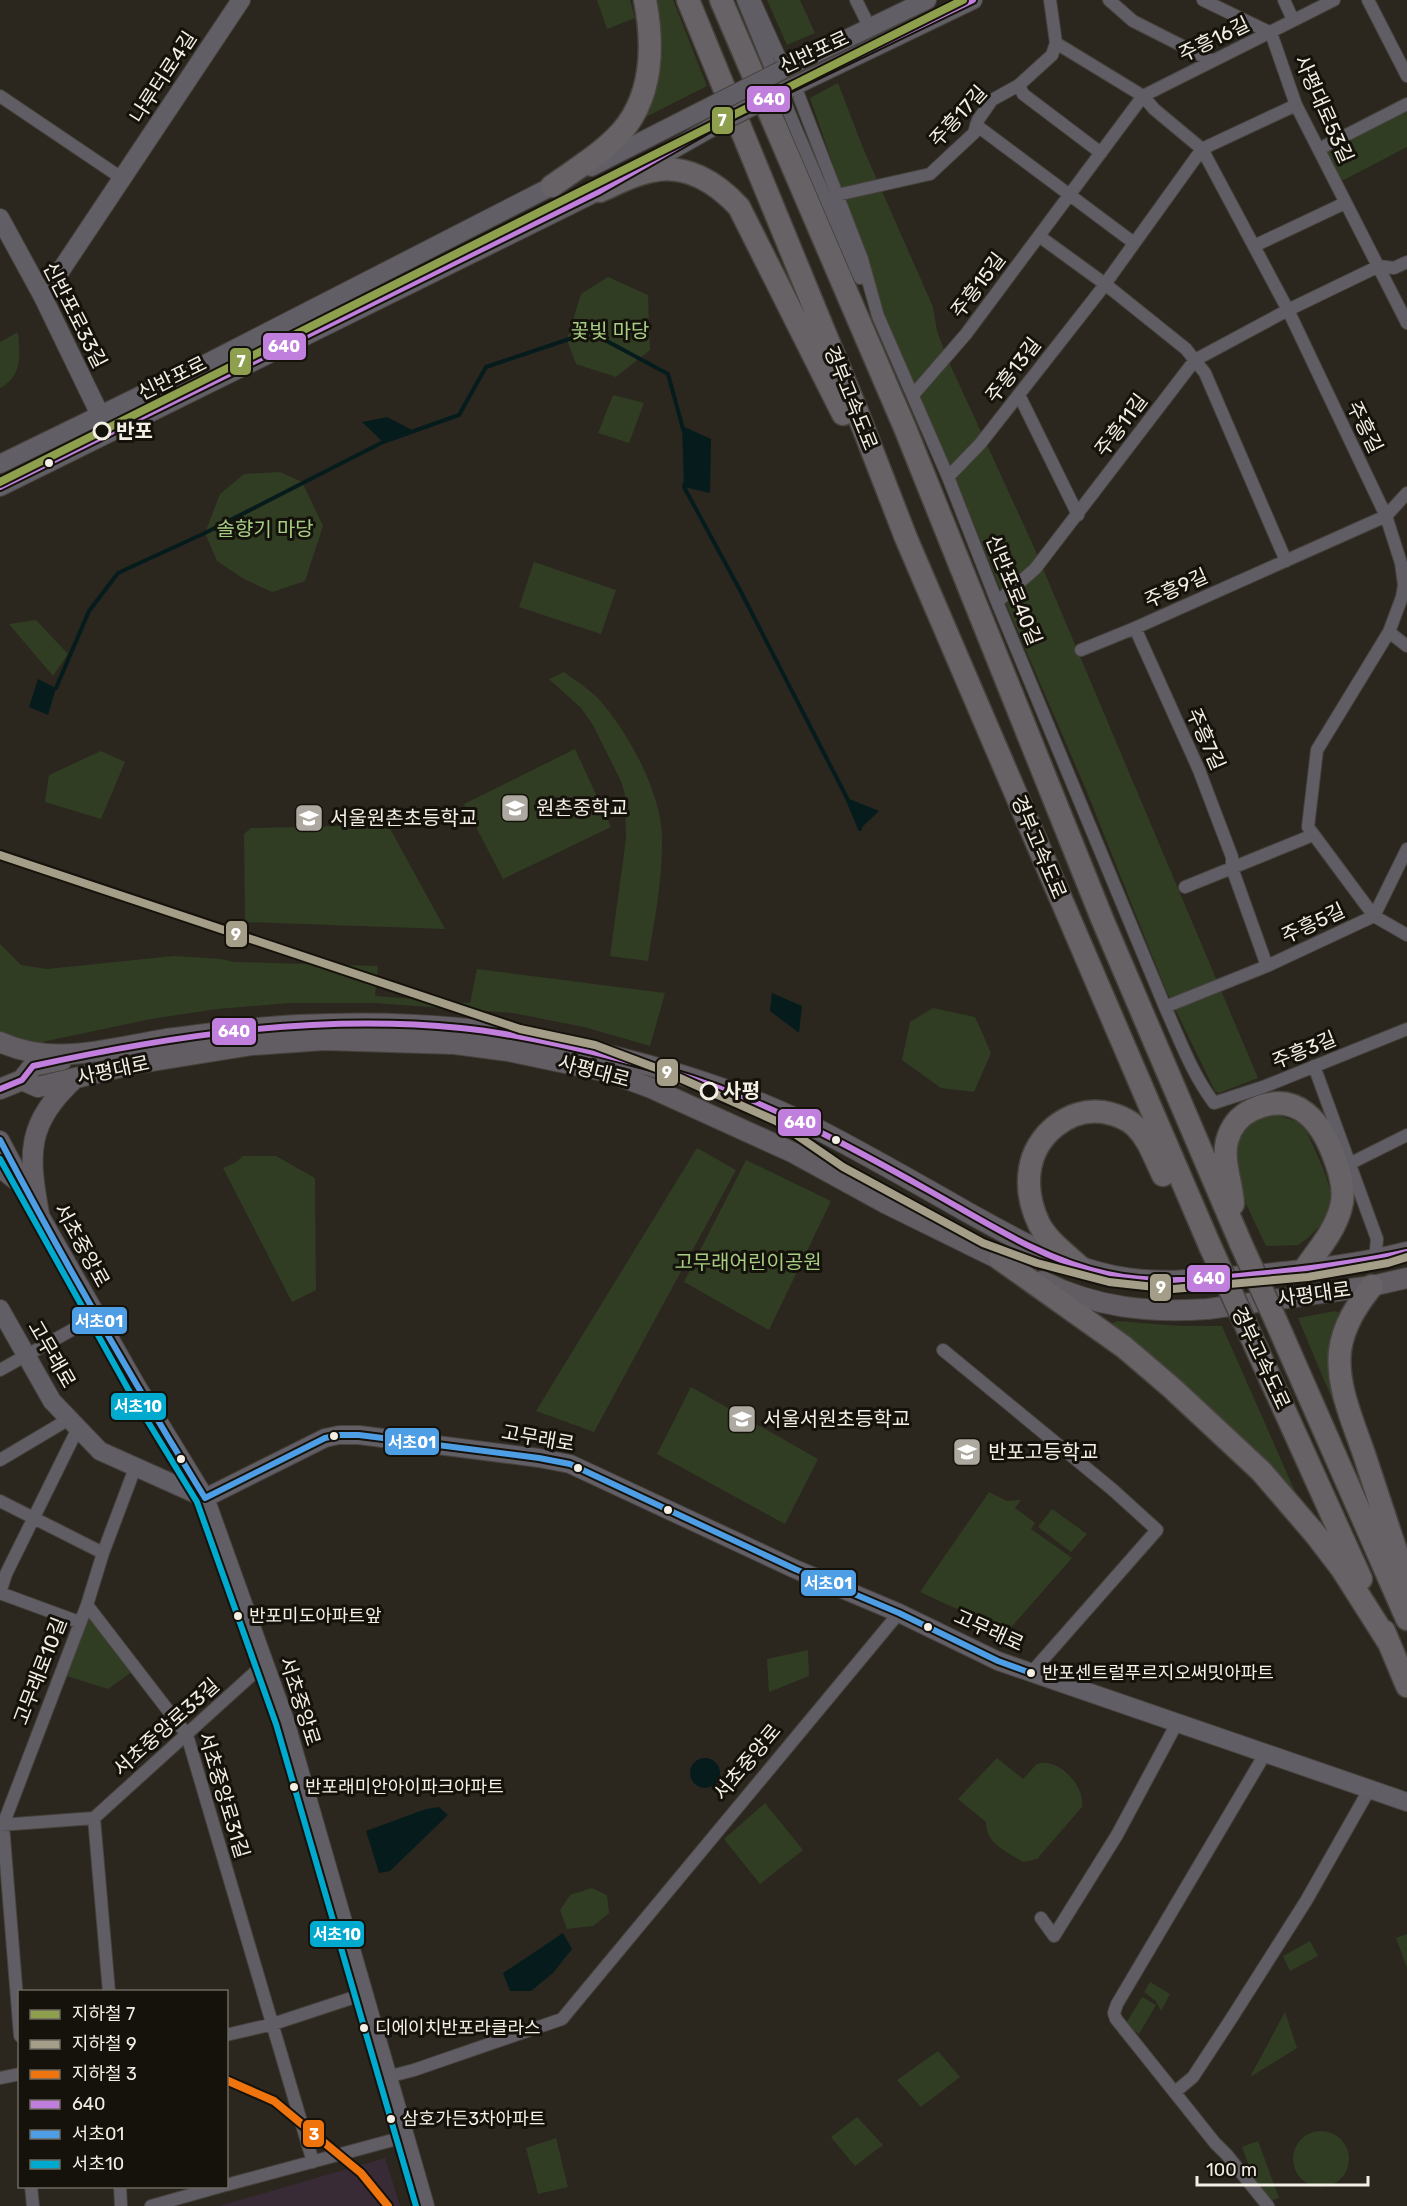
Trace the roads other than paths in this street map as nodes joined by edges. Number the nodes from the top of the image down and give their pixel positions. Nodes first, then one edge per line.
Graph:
1 (241, 0) edge
2 (645, 0) edge
3 (688, 0) edge
4 (721, 0) edge
5 (743, 0) edge
6 (754, 0) edge
7 (856, 0) edge
8 (927, 0) edge
9 (973, 0) edge
10 (1050, 0) edge
11 (1108, 0) edge
12 (1203, 0) edge
13 (1284, 0) edge
14 (1334, 0) edge
15 (1368, 0) edge
16 (1293, 20) junction
17 (870, 28) junction
18 (1271, 33) junction
19 (1056, 43) junction
20 (1212, 61) junction
21 (784, 70) junction
22 (1407, 76) edge
23 (1019, 86) junction
24 (792, 87) junction
25 (0, 96) edge
26 (1143, 96) junction
27 (1407, 104) edge
28 (1296, 105) junction
29 (976, 125) junction
30 (1203, 149) junction
31 (1319, 149) junction
32 (1101, 153) junction
33 (123, 179) junction
34 (552, 186) junction
35 (600, 191) junction
36 (1070, 194) junction
37 (837, 195) junction
38 (1345, 203) junction
39 (0, 218) edge
40 (1039, 236) junction
41 (1134, 243) junction
42 (1254, 246) junction
43 (1407, 262) edge
44 (1379, 266) junction
45 (1105, 284) junction
46 (43, 297) junction
47 (1288, 310) junction
48 (878, 316) junction
49 (1407, 322) edge
50 (1195, 360) junction
51 (913, 395) junction
52 (1019, 395) junction
53 (100, 415) junction
54 (108, 432) junction
55 (0, 464) edge
56 (948, 477) junction
57 (0, 487) edge
58 (1407, 493) edge
59 (1078, 515) junction
60 (1386, 516) junction
61 (906, 538) junction
62 (1286, 561) junction
63 (1404, 561) edge
64 (997, 602) junction
65 (1135, 628) junction
66 (1389, 632) junction
67 (1407, 646) edge
68 (1081, 650) dead end
69 (1313, 834) junction
70 (1407, 849) edge
71 (1232, 868) junction
72 (1185, 887) dead end
73 (1374, 916) junction
74 (1407, 934) edge
75 (1267, 966) junction
76 (1165, 1007) junction
77 (1407, 1029) edge
78 (0, 1042) edge
79 (128, 1047) junction
80 (88, 1054) junction
81 (1314, 1066) junction
82 (79, 1076) junction
83 (22, 1080) junction
84 (0, 1089) edge
85 (1214, 1103) joint
86 (1407, 1135) edge
87 (0, 1140) edge
88 (1349, 1164) junction
89 (0, 1167) edge
90 (24, 1186) junction
91 (39, 1214) junction
92 (1196, 1215) junction
93 (1237, 1235) junction
94 (1407, 1252) edge
95 (1000, 1259) junction
96 (1375, 1260) junction
97 (1080, 1267) junction
98 (1304, 1270) junction
99 (1407, 1278) edge
100 (1372, 1286) junction
101 (0, 1309) edge
102 (97, 1316) junction
103 (943, 1350) dead end
104 (26, 1356) junction
105 (0, 1370) edge
106 (73, 1424) junction
107 (0, 1460) edge
108 (135, 1468) junction
109 (205, 1498) junction
110 (0, 1501) edge
111 (33, 1518) junction
112 (103, 1553) junction
113 (1407, 1584) edge
114 (0, 1593) edge
115 (87, 1605) junction
116 (899, 1613) junction
117 (1407, 1619) edge
118 (79, 1622) junction
119 (1389, 1643) junction
120 (264, 1664) junction
121 (1031, 1673) junction
122 (1407, 1686) edge
123 (1177, 1723) junction
124 (187, 1735) junction
125 (1265, 1754) junction
126 (1369, 1790) junction
127 (1407, 1802) edge
128 (94, 1818) junction
129 (2, 1825) edge
130 (1041, 1918) dead end
131 (108, 1990) edge
132 (364, 1994) junction
133 (18, 2013) edge
134 (273, 2024) junction
135 (228, 2035) edge
136 (18, 2074) edge
137 (387, 2077) junction
138 (0, 2078) edge
139 (1175, 2092) junction
140 (404, 2137) junction
141 (314, 2162) junction
142 (228, 2185) edge
143 (31, 2188) edge
144 (120, 2188) edge
145 (217, 2188) edge
146 (33, 2206) edge
147 (121, 2206) edge
148 (151, 2206) edge
149 (425, 2206) edge
150 (1268, 2206) edge

1 - 33 main road, 나루터로4길
2 - 34 highway
3 - 61 highway, 경부고속도로
4 - 93 highway, 경부고속도로
5 - 48 street
6 - 21 street
7 - 17 street
8 - 17 main road, 신반포로
9 - 24 main road, 신반포로
10 - 19 street
11 - 20 street
12 - 18 street
13 - 16 street
14 - 16 street, 주흥16길
15 - 22 street
16 - 18 street, 주흥16길
17 - 21 main road, 신반포로
18 - 20 street, 주흥16길
18 - 28 street, 사평대로53길
19 - 23 street, 주흥17길
19 - 26 street, 주흥길
20 - 26 street, 주흥16길
21 - 34 main road, 신반포로, bridge
23 - 29 street, 주흥17길
23 - 32 street
24 - 35 main road, 신반포로, bridge
24 - 37 street, 신반포로40길
25 - 33 street
26 - 30 street, 주흥길
26 - 32 street, 주흥15길
27 - 31 street
28 - 30 street
28 - 31 street, 사평대로53길
29 - 36 street
29 - 37 street, 주흥17길
30 - 41 street, 주흥13길
30 - 42 street, 주흥길
31 - 38 street, 사평대로53길
32 - 36 street, 주흥15길
33 - 46 main road, 나루터로4길
34 - 53 main road, 신반포로
35 - 54 main road, 신반포로
35 - 61 highway
36 - 40 street, 주흥15길
36 - 41 street
37 - 48 street, 신반포로40길
38 - 42 street
38 - 44 street, 사평대로53길
39 - 46 main road, 신반포로33길
40 - 45 street
40 - 51 street, 주흥15길
41 - 45 street, 주흥13길
42 - 47 street, 주흥길
43 - 44 street
44 - 47 street
44 - 49 street, 사평대로53길
45 - 50 street
45 - 52 street, 주흥13길
46 - 53 main road, 신반포로33길
47 - 50 street, 주흥11길
47 - 60 street, 주흥길
48 - 51 street, 신반포로40길
50 - 59 street, 주흥11길
50 - 62 street
51 - 56 street, 신반포로40길
52 - 56 street, 주흥13길
52 - 59 street
53 - 54 main road, 신반포로33길
53 - 55 main road, 신반포로
54 - 57 main road, 신반포로
56 - 64 street, 신반포로40길
58 - 60 street
59 - 64 street, 주흥11길
60 - 62 street, 주흥9길
60 - 63 street, 주흥길
61 - 92 highway, 경부고속도로
62 - 65 street, 주흥9길
63 - 66 street, 주흥길
64 - 76 street, 신반포로40길
65 - 68 street, 주흥9길
65 - 71 street, 주흥7길
66 - 67 street
66 - 69 street, 주흥길
69 - 71 street
69 - 73 street
70 - 73 street
71 - 72 street
71 - 75 street, 주흥5길
73 - 74 street
73 - 75 street, 주흥5길
75 - 76 street, 주흥5길
76 - 85 street, 신반포로40길
77 - 81 street, 주흥3길
78 - 80 main road
79 - 80 main road, 사평대로
79 - 82 main road
79 - 97 main road, 사평대로
80 - 83 main road, 사평대로
81 - 85 street, 주흥3길
81 - 88 street
82 - 83 main road, 사평대로
82 - 91 main road
82 - 95 main road, 사평대로
83 - 84 main road, 사평대로
86 - 88 street
87 - 90 main road, 서초중앙로
88 - 96 street
89 - 90 main road
90 - 91 main road, 서초중앙로
91 - 102 main road, 서초중앙로
92 - 97 highway
92 - 119 highway, 경부고속도로, bridge
93 - 98 highway
93 - 117 highway, 경부고속도로, bridge
94 - 96 main road, 사평대로
95 - 100 main road, 사평대로
95 - 119 highway
96 - 98 main road, 사평대로
97 - 98 main road, 사평대로
99 - 100 main road, 사평대로
100 - 113 highway
101 - 104 main road, 고무래로
102 - 104 street
102 - 109 main road, 서초중앙로
103 - 121 street, 고무래로
104 - 105 street
104 - 106 main road, 고무래로
106 - 107 street, 고무래로
106 - 108 main road, 고무래로
106 - 111 street
108 - 109 main road, 고무래로
108 - 112 street, 고무래로10길
109 - 116 main road, 고무래로
109 - 120 main road, 서초중앙로
110 - 111 street
111 - 112 street
111 - 114 street
112 - 115 street, 고무래로10길
114 - 118 street
115 - 118 street, 고무래로10길
115 - 124 street, 서초중앙로31길
116 - 121 main road, 고무래로
116 - 137 street, 서초중앙로
118 - 129 street, 고무래로10길
119 - 122 highway, 경부고속도로
120 - 124 street, 서초중앙로33길
120 - 132 main road, 서초중앙로
121 - 123 main road, 고무래로
123 - 125 main road, 고무래로
123 - 130 street
124 - 128 street, 서초중앙로33길
124 - 134 street, 서초중앙로31길
125 - 126 main road, 고무래로
125 - 139 street
126 - 127 main road, 고무래로
126 - 139 street
128 - 129 street
128 - 131 street
129 - 133 street, 고무래로10길
132 - 134 street
132 - 137 main road, 서초중앙로
134 - 135 street
134 - 141 street, 서초중앙로31길
136 - 138 street
137 - 140 main road, 서초중앙로
139 - 150 street
140 - 141 street
140 - 149 main road, 서초중앙로
141 - 142 street
143 - 146 street
144 - 147 street
145 - 148 street

